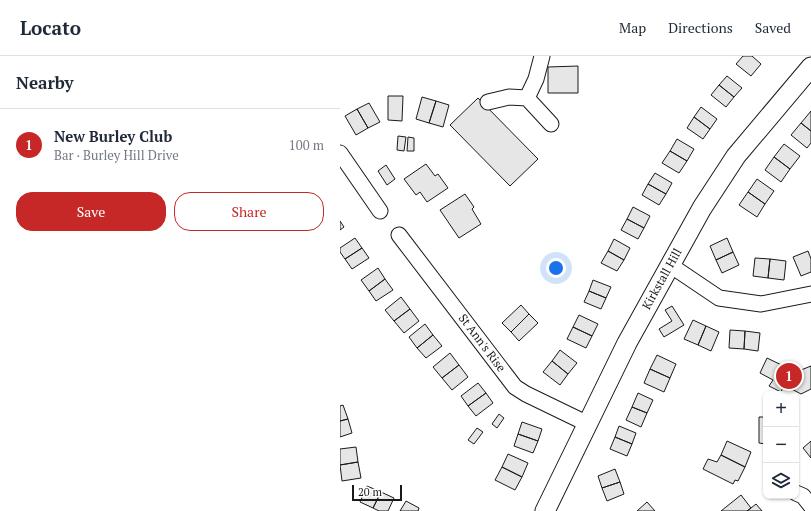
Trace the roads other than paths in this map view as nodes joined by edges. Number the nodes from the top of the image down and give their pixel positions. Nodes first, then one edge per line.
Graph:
1 (542, 56) edge
2 (811, 67) edge
3 (527, 98) junction
4 (488, 102) dead end
5 (551, 124) dead end
6 (340, 153) edge
7 (380, 212) dead end
8 (399, 235) dead end
9 (670, 264) junction
10 (811, 294) edge
11 (588, 424) junction
12 (799, 494) edge
13 (811, 506) edge
14 (548, 510) edge

1 - 3 street
2 - 9 street, Kirkstall Hill
3 - 4 street
3 - 5 street
6 - 7 street
8 - 11 street, St Ann's Rise
9 - 10 street
9 - 11 street, Kirkstall Hill
11 - 14 street, Kirkstall Hill
12 - 13 street

